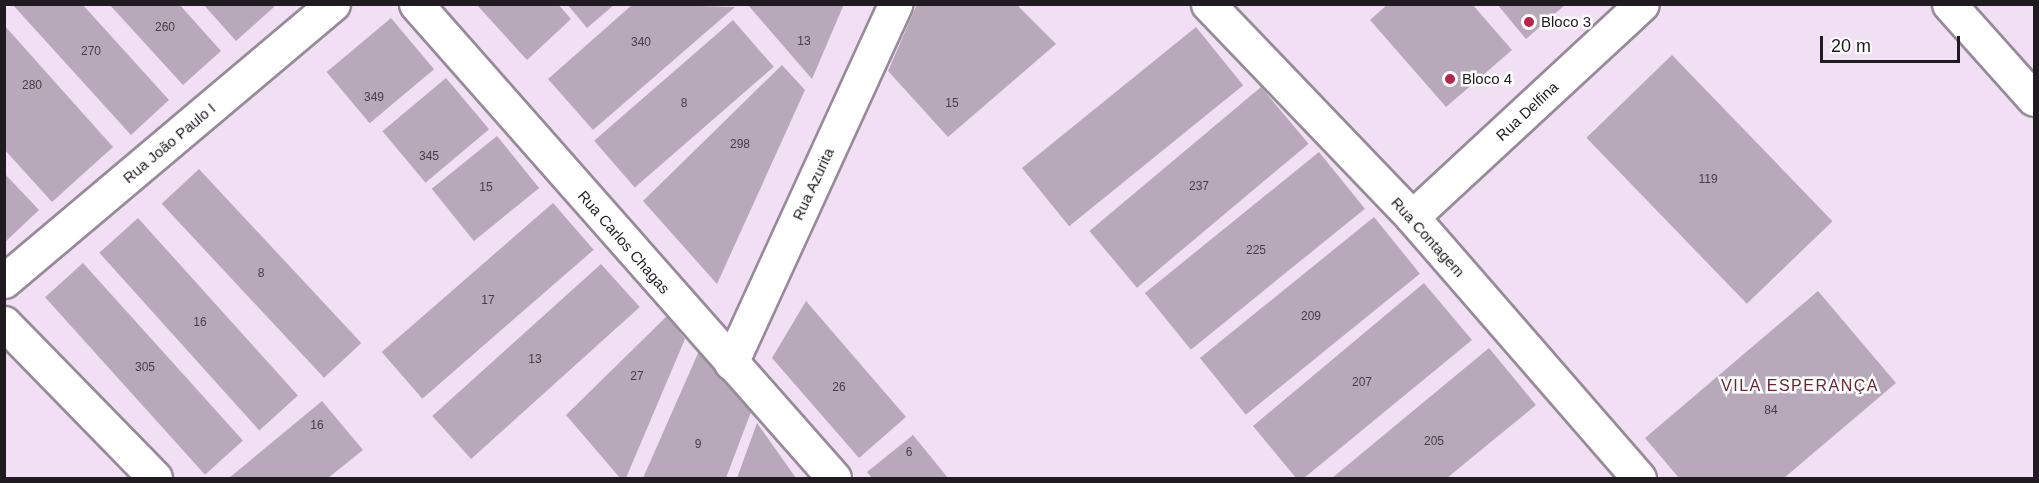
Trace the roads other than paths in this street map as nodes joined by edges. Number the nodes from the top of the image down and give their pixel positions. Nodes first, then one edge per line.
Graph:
1 (333, 4) edge
2 (416, 4) edge
3 (895, 4) edge
4 (1208, 4) edge
5 (1642, 4) edge
6 (1949, 4) edge
7 (2034, 99) edge
8 (1412, 217) junction
9 (4, 281) edge
10 (4, 323) edge
11 (731, 363) junction
12 (155, 478) edge
13 (834, 478) edge
14 (1639, 478) edge

1 - 9 street, Rua João Paulo I
2 - 11 street, Rua Carlos Chagas
3 - 11 street, Rua Azurita
4 - 8 street, Rua Contagem
5 - 8 street, Rua Delfina
6 - 7 street
8 - 14 street, Rua Contagem
10 - 12 street
11 - 13 street, Rua Carlos Chagas

